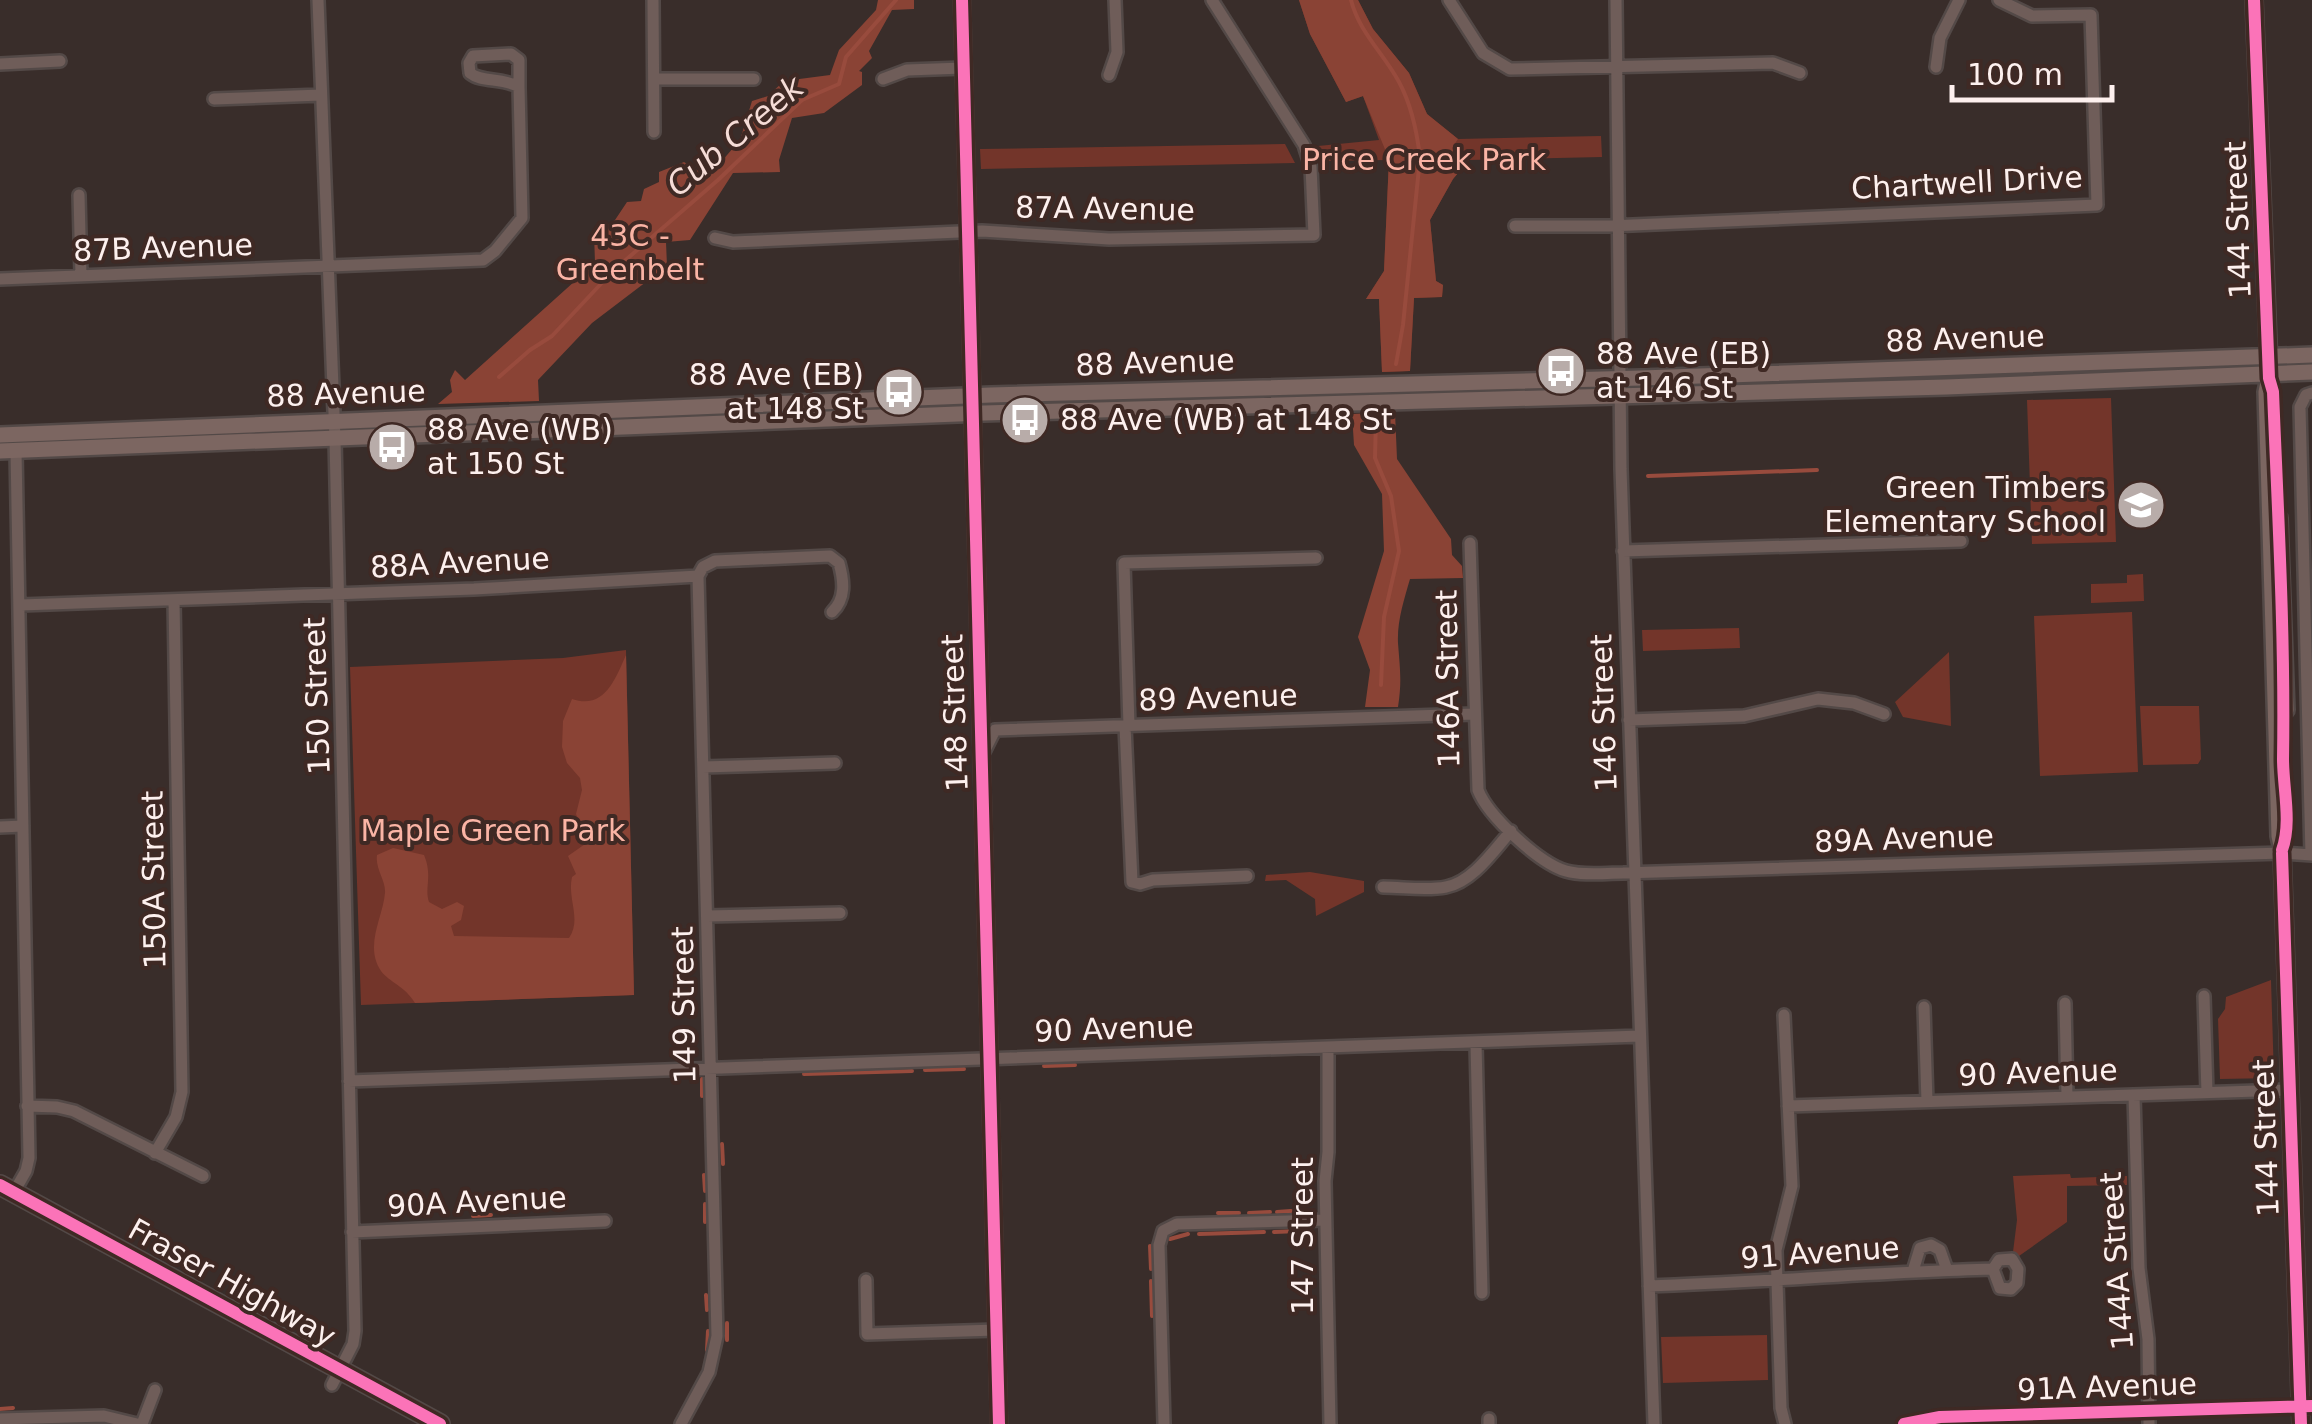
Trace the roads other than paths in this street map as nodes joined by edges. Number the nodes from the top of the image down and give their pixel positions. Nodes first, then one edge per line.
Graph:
1 (318, 0) edge
2 (653, 0) edge
3 (962, 0) edge
4 (1115, 0) edge
5 (1212, 0) edge
6 (1449, 0) edge
7 (1616, 0) edge
8 (1959, 0) edge
9 (1999, 0) edge
10 (2254, 0) edge
11 (60, 62) dead end
12 (0, 64) edge
13 (964, 68) junction
14 (1617, 68) junction
15 (1936, 68) dead end
16 (1800, 74) dead end
17 (1109, 75) dead end
18 (656, 79) junction
19 (754, 79) dead end
20 (883, 79) dead end
21 (519, 88) junction
22 (321, 95) junction
23 (214, 99) dead end
24 (654, 132) dead end
25 (79, 194) dead end
26 (1619, 225) junction
27 (1515, 226) dead end
28 (968, 232) junction
29 (716, 238) dead end
30 (328, 266) junction
31 (81, 276) junction
32 (0, 279) edge
33 (2312, 355) edge
34 (2268, 356) junction
35 (2312, 372) edge
36 (2269, 376) junction
37 (1620, 378) junction
38 (970, 396) junction
39 (1620, 396) junction
40 (2307, 397) edge
41 (971, 414) junction
42 (334, 422) junction
43 (0, 435) edge
44 (336, 439) junction
45 (8, 451) edge
46 (1961, 540) dead end
47 (1470, 543) dead end
48 (1623, 552) junction
49 (1316, 558) dead end
50 (698, 576) junction
51 (339, 594) junction
52 (174, 600) junction
53 (20, 605) junction
54 (832, 612) dead end
55 (1474, 714) junction
56 (1884, 714) dead end
57 (1629, 720) junction
58 (1127, 726) junction
59 (982, 758) junction
60 (836, 762) dead end
61 (703, 767) junction
62 (23, 826) junction
63 (0, 827) edge
64 (1510, 831) junction
65 (2282, 851) junction
66 (2311, 855) edge
67 (1634, 872) junction
68 (1247, 876) dead end
69 (1383, 887) dead end
70 (840, 913) dead end
71 (707, 916) junction
72 (2204, 996) dead end
73 (2065, 1003) dead end
74 (1924, 1008) dead end
75 (1784, 1015) dead end
76 (1640, 1036) junction
77 (1476, 1044) junction
78 (1328, 1048) junction
79 (989, 1058) junction
80 (710, 1068) junction
81 (349, 1080) junction
82 (2290, 1090) junction
83 (2207, 1093) junction
84 (2134, 1095) junction
85 (2067, 1097) junction
86 (1927, 1102) junction
87 (27, 1106) junction
88 (1788, 1106) junction
89 (155, 1153) junction
90 (203, 1176) dead end
91 (7, 1189) edge
92 (1325, 1220) junction
93 (605, 1221) dead end
94 (352, 1232) junction
95 (1993, 1269) dead end
96 (1947, 1270) junction
97 (1913, 1271) junction
98 (866, 1280) dead end
99 (1777, 1282) junction
100 (1649, 1286) junction
101 (1482, 1294) dead end
102 (996, 1330) junction
103 (336, 1378) junction
104 (156, 1390) dead end
105 (2306, 1406) edge
106 (2149, 1418) edge
107 (0, 1420) edge
108 (140, 1424) edge
109 (440, 1424) edge
110 (680, 1424) edge
111 (999, 1424) edge
112 (1164, 1424) edge
113 (1330, 1424) edge
114 (1654, 1424) edge
115 (1785, 1424) edge
116 (1904, 1424) edge
117 (2301, 1424) edge

1 - 22 street, 150 Street
2 - 18 street
3 - 13 street, 148 Street
4 - 17 street
5 - 28 street, 87A Avenue
6 - 14 street
7 - 14 street, 146 Street
8 - 15 street
9 - 26 street, Chartwell Drive
10 - 34 main road, 144 Street
11 - 12 street
13 - 20 street
13 - 28 street, 148 Street
14 - 16 street
14 - 26 street, 146 Street
18 - 19 street
18 - 24 street
21 - 21 street
21 - 30 street, 87B Avenue
22 - 23 street
22 - 30 street, 150 Street
25 - 31 street
26 - 27 street
26 - 37 street, 146 Street
28 - 29 street, 87A Avenue
28 - 38 street, 148 Street
30 - 31 street, 87B Avenue
30 - 42 street, 150 Street
31 - 32 street, 87B Avenue
33 - 34 main road, 88 Avenue
34 - 36 main road, 144 Street
34 - 37 main road, 88 Avenue
35 - 36 main road, 88 Avenue
36 - 39 main road, 88 Avenue
36 - 65 main road, 144 Street
37 - 38 main road, 88 Avenue
37 - 39 street, 146 Street
38 - 41 street, 148 Street
38 - 42 main road, 88 Avenue
39 - 41 main road, 88 Avenue
39 - 48 street, 146 Street
40 - 66 street
41 - 44 main road, 88 Avenue
41 - 59 street, 148 Street
42 - 43 main road, 88 Avenue
42 - 44 street, 150 Street
44 - 45 main road, 88 Avenue
44 - 51 street, 150 Street
45 - 53 street
46 - 48 street
47 - 55 street, 146A Street
48 - 57 street, 146 Street
49 - 58 street
50 - 51 street, 88A Avenue
50 - 54 street, 88A Avenue
50 - 61 street, 149 Street
51 - 52 street, 88A Avenue
51 - 81 street, 150 Street
52 - 53 street, 88A Avenue
52 - 89 street, 150A Street
53 - 62 street
55 - 58 street, 89 Avenue
55 - 64 street, 146A Street
56 - 57 street
57 - 67 street, 146 Street
58 - 59 street, 89 Avenue
58 - 68 street
59 - 79 street, 148 Street
60 - 61 street
61 - 71 street, 149 Street
62 - 63 street
62 - 87 street
64 - 67 street, 89A Avenue
64 - 69 street
65 - 66 street, 89A Avenue
65 - 67 street, 89A Avenue
65 - 82 main road, 144 Street
67 - 76 street, 146 Street
70 - 71 street
71 - 80 street, 149 Street
72 - 83 street
73 - 85 street
74 - 86 street
75 - 88 street
76 - 77 street, 90 Avenue
76 - 100 street, 146 Street
77 - 78 street, 90 Avenue
77 - 101 street
78 - 79 street, 90 Avenue
78 - 92 street, 147 Street
79 - 80 street, 90 Avenue
79 - 102 street, 148 Street
80 - 81 street, 90 Avenue
80 - 110 street, 149 Street
81 - 94 street, 150 Street
82 - 83 street, 90 Avenue
82 - 105 main road, 144 Street
83 - 84 street, 90 Avenue
84 - 85 street, 90 Avenue
84 - 106 street, 144A Street
85 - 86 street, 90 Avenue
86 - 88 street, 90 Avenue
87 - 89 street
87 - 91 street
88 - 99 street
89 - 90 street
91 - 103 main road, Fraser Highway
92 - 112 street
92 - 113 street, 147 Street
93 - 94 street, 90A Avenue
94 - 103 street, 150 Street
95 - 96 street, 91 Avenue
96 - 97 street, 91 Avenue
96 - 97 street
97 - 99 street, 91 Avenue
98 - 102 street
99 - 100 street, 91 Avenue
99 - 115 street
100 - 114 street, 146 Street
102 - 111 street, 148 Street
103 - 109 main road, Fraser Highway
104 - 108 street
105 - 106 street, 91A Avenue
105 - 117 main road, 144 Street
106 - 116 street, 91A Avenue
107 - 108 street

